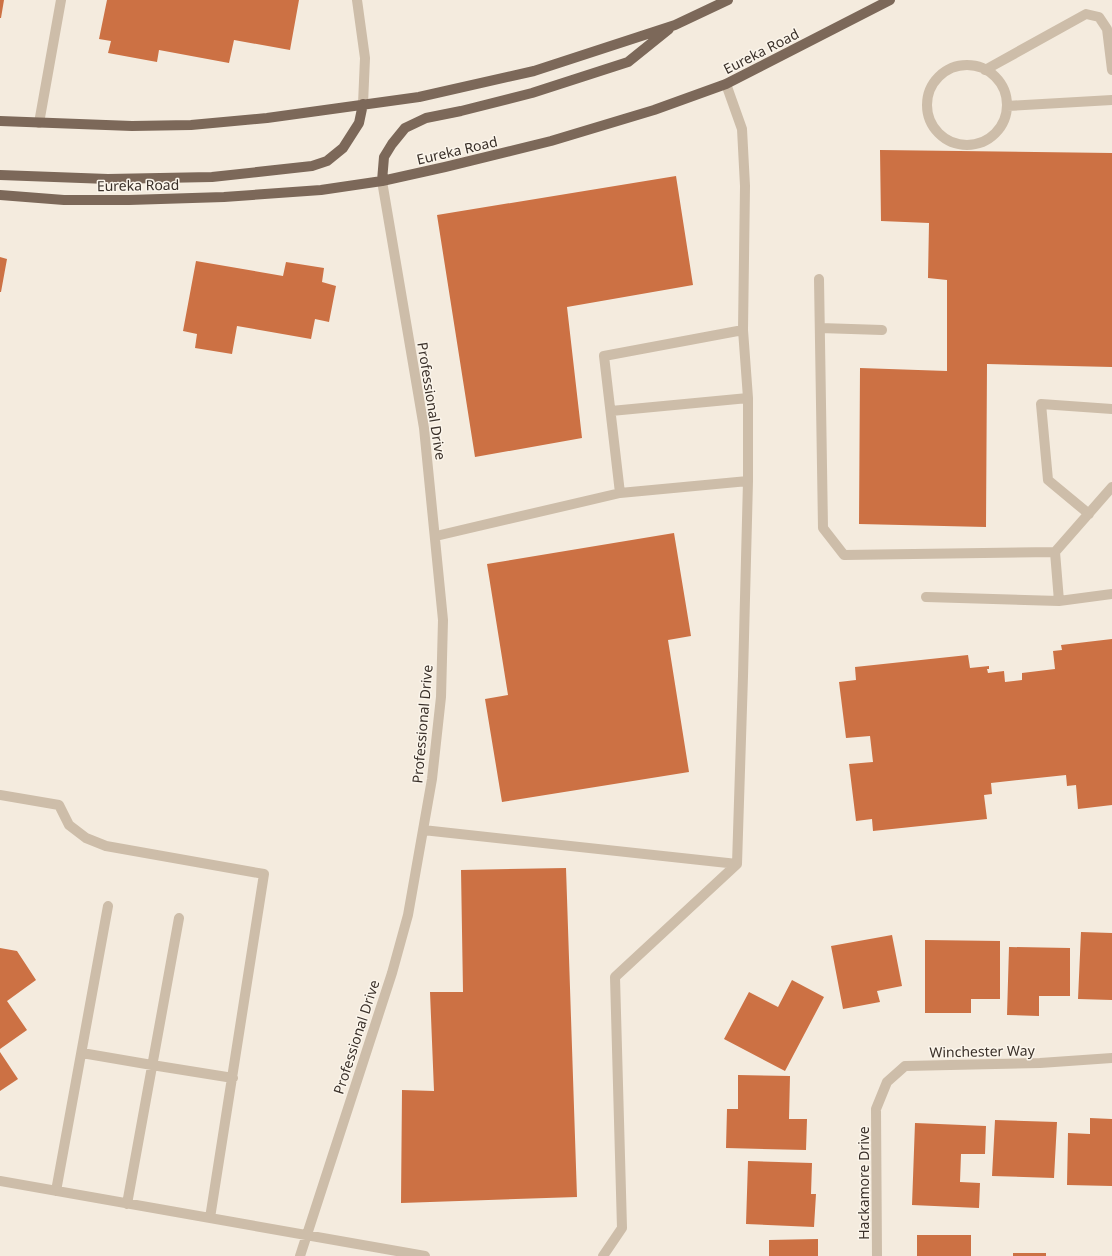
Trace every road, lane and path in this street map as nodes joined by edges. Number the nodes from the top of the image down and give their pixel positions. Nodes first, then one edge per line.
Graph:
1 (61, 0) edge
2 (358, 0) edge
3 (728, 0) edge
4 (890, 0) edge
5 (675, 25) junction
6 (986, 70) junction
7 (1112, 70) edge
8 (726, 84) junction
9 (1112, 100) edge
10 (363, 104) junction
11 (1007, 106) junction
12 (0, 121) edge
13 (39, 123) junction
14 (0, 175) edge
15 (382, 181) junction
16 (0, 196) edge
17 (819, 279) dead end
18 (820, 328) junction
19 (743, 330) junction
20 (882, 330) dead end
21 (748, 398) junction
22 (1112, 409) edge
23 (610, 411) junction
24 (748, 481) junction
25 (1112, 487) edge
26 (620, 493) junction
27 (1088, 514) junction
28 (436, 536) junction
29 (1055, 552) junction
30 (1112, 594) edge
31 (926, 597) dead end
32 (1059, 601) junction
33 (0, 795) edge
34 (423, 830) junction
35 (737, 864) junction
36 (108, 906) dead end
37 (179, 918) dead end
38 (82, 1053) junction
39 (1112, 1058) edge
40 (152, 1065) junction
41 (233, 1078) junction
42 (876, 1109) joint
43 (0, 1181) edge
44 (56, 1191) junction
45 (128, 1204) junction
46 (210, 1218) junction
47 (307, 1236) junction
48 (395, 1254) edge
49 (300, 1256) edge
50 (425, 1256) edge
51 (603, 1256) edge
52 (877, 1256) edge

1 - 13 street
2 - 10 street
3 - 5 main road
4 - 8 main road, Eureka Road
5 - 10 main road
5 - 15 main road
6 - 7 street
6 - 11 street
6 - 11 street
8 - 15 main road, Eureka Road
8 - 19 street
9 - 11 street
10 - 13 main road
10 - 14 main road
12 - 13 main road
15 - 16 main road, Eureka Road
15 - 28 street, Professional Drive
17 - 18 street
18 - 20 street
18 - 29 street
19 - 21 street
19 - 23 street
21 - 23 street
21 - 24 street
22 - 27 street
23 - 26 street
24 - 26 street
24 - 35 street
25 - 27 street
26 - 28 street
27 - 29 street
28 - 34 street, Professional Drive
29 - 32 street
30 - 32 street
31 - 32 street
33 - 41 street
34 - 35 street
34 - 47 street, Professional Drive
35 - 51 street
36 - 38 street
37 - 40 street
38 - 40 street
38 - 44 street
39 - 42 street, Winchester Way
40 - 41 street
40 - 45 street
41 - 46 street
42 - 52 street, Hackamore Drive
43 - 44 street
44 - 45 street
45 - 46 street
46 - 47 street
47 - 48 street
47 - 49 street, Professional Drive
48 - 50 street

